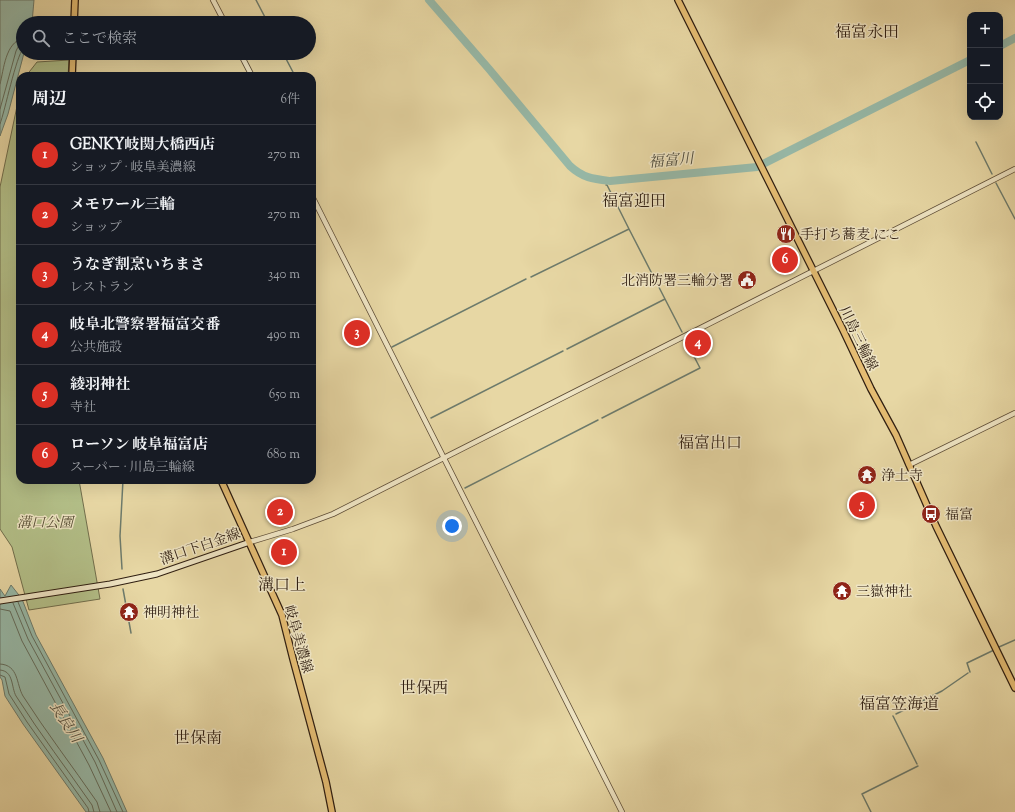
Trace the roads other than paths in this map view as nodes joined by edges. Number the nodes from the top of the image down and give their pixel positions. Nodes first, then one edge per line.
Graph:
1 (75, 0) edge
2 (213, 0) edge
3 (678, 0) edge
4 (74, 16) edge
5 (221, 16) edge
6 (73, 60) edge
7 (244, 60) edge
8 (72, 72) edge
9 (250, 72) edge
10 (1015, 169) edge
11 (316, 204) edge
12 (813, 272) junction
13 (1015, 413) edge
14 (444, 458) junction
15 (909, 465) junction
16 (223, 484) edge
17 (250, 542) junction
18 (0, 601) edge
19 (1015, 688) edge
20 (332, 812) edge
21 (622, 812) edge

1 - 4 main road
2 - 5 street
3 - 12 main road, 川島三輪線
6 - 8 main road
7 - 9 street
10 - 12 street
11 - 14 street
12 - 14 street
12 - 15 main road, 川島三輪線
13 - 15 street
14 - 17 street
14 - 21 street
15 - 19 main road, 川島三輪線
16 - 17 main road, 岐阜美濃線
17 - 18 main road, 溝口下白金線
17 - 20 main road, 岐阜美濃線

